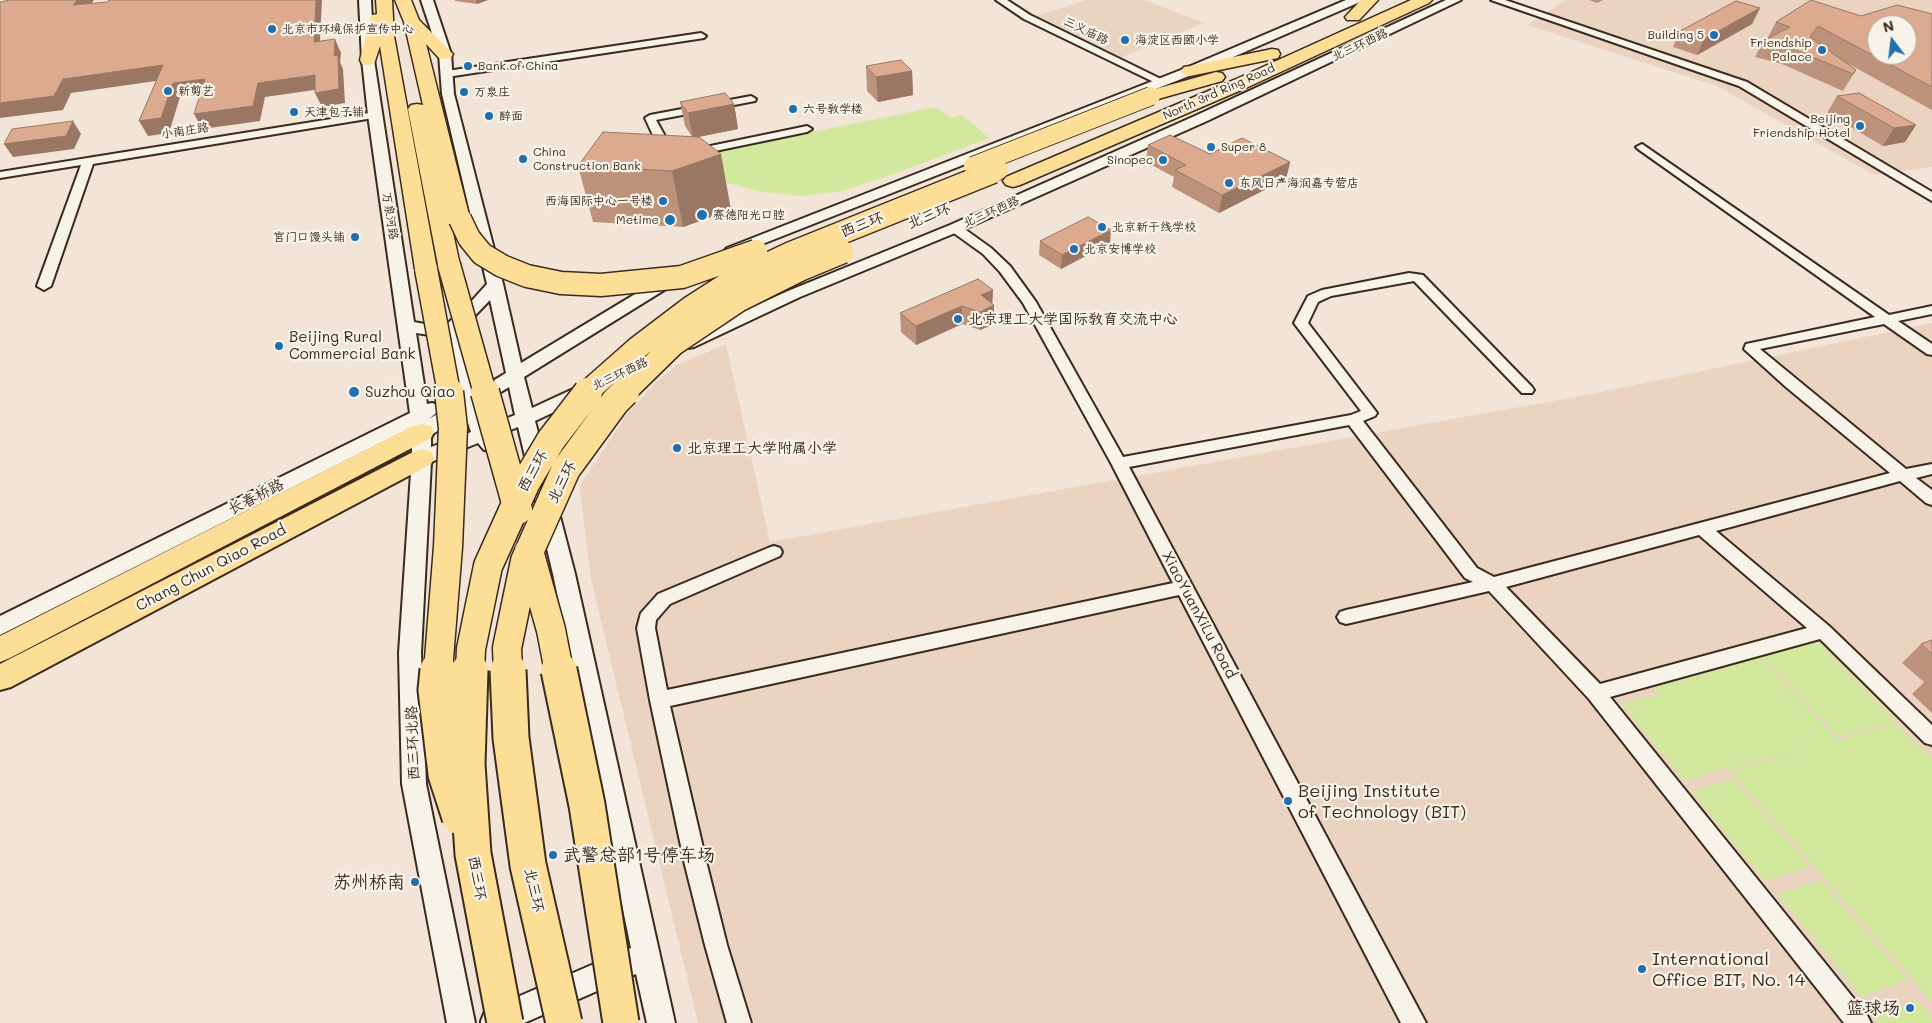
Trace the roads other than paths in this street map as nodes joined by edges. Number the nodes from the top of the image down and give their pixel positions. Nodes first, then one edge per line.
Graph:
1 (365, 0) edge
2 (383, 0) edge
3 (402, 0) edge
4 (427, 0) edge
5 (1001, 0) edge
6 (1356, 0) edge
7 (1370, 0) edge
8 (1392, 0) edge
9 (1424, 0) edge
10 (1455, 0) edge
11 (1496, 0) edge
12 (1352, 17) junction
13 (412, 22) junction
14 (1394, 30) junction
15 (701, 36) dead end
16 (1330, 43) junction
17 (445, 54) junction
18 (1272, 54) junction
19 (368, 60) junction
20 (1190, 71) junction
21 (447, 74) junction
22 (1220, 76) junction
23 (1240, 84) junction
24 (1156, 89) junction
25 (751, 99) dead end
26 (375, 115) junction
27 (1208, 115) junction
28 (807, 129) dead end
29 (1642, 147) dead end
30 (88, 161) junction
31 (0, 175) edge
32 (1006, 175) junction
33 (1932, 197) edge
34 (955, 228) junction
35 (485, 246) junction
36 (742, 247) junction
37 (438, 267) junction
38 (682, 273) junction
39 (495, 284) junction
40 (44, 286) dead end
41 (794, 294) junction
42 (1932, 310) edge
43 (1887, 320) junction
44 (406, 326) junction
45 (454, 328) junction
46 (1932, 351) edge
47 (515, 376) junction
48 (610, 379) junction
49 (1527, 390) dead end
50 (469, 399) junction
51 (525, 418) junction
52 (1353, 419) junction
53 (483, 438) junction
54 (422, 444) junction
55 (1119, 463) junction
56 (1932, 470) edge
57 (1903, 476) junction
58 (539, 480) junction
59 (1932, 499) edge
60 (1702, 528) junction
61 (774, 552) dead end
62 (1493, 584) junction
63 (1184, 587) junction
64 (1346, 617) dead end
65 (0, 626) edge
66 (1823, 631) junction
67 (0, 650) edge
68 (0, 678) edge
69 (1596, 693) junction
70 (659, 700) junction
71 (1932, 737) edge
72 (472, 854) junction
73 (647, 955) junction
74 (461, 1023) edge
75 (489, 1023) edge
76 (505, 1023) edge
77 (564, 1023) edge
78 (621, 1023) edge
79 (661, 1023) edge
80 (739, 1023) edge
81 (1414, 1023) edge
82 (1859, 1023) edge

1 - 19 street, 万泉河路
2 - 19 highway
2 - 37 highway, 万泉河路
3 - 13 highway
3 - 37 highway
4 - 17 street
5 - 24 street, 三义庙路
6 - 20 street
7 - 12 highway
8 - 12 highway, North 3rd Ring Road
9 - 16 highway, North 3rd Ring Road
10 - 14 street, 北三环西路
11 - 33 street
12 - 18 highway, North 3rd Ring Road
13 - 17 highway
13 - 24 highway, bridge
14 - 16 highway
14 - 27 street, 北三环西路
15 - 21 street
16 - 23 highway, North 3rd Ring Road
17 - 21 street
18 - 20 highway
18 - 22 highway, North 3rd Ring Road
19 - 26 street, 万泉河路
20 - 24 street
21 - 35 street
22 - 24 highway
22 - 32 highway, North 3rd Ring Road
23 - 27 highway
23 - 32 highway, North 3rd Ring Road
24 - 36 street
25 - 28 street
26 - 30 street, 小南庄路
26 - 44 street, 万泉河路
27 - 34 street, 北三环西路
29 - 43 street
30 - 31 street, 小南庄路
30 - 40 street
32 - 72 highway, 西三环, bridge
32 - 77 highway, 北三环, bridge
34 - 41 street, 北三环西路
34 - 55 street, XiaoYuanXiLu Road
35 - 38 street
35 - 39 street
36 - 38 street
36 - 41 street
37 - 72 highway, bridge
37 - 78 highway, bridge
38 - 47 street
39 - 45 street
39 - 47 street
41 - 48 street, 北三环西路
42 - 43 street
43 - 46 street
43 - 57 street
44 - 45 street
44 - 54 street, 万泉河路
45 - 50 street
47 - 50 street, 长春桥路
47 - 51 street
48 - 51 street, 北三环西路
48 - 58 street
49 - 52 street
50 - 53 street
50 - 54 street, 长春桥路
51 - 53 street, 北三环西路
51 - 58 street
52 - 55 street
52 - 62 street
53 - 54 street, 北三环西路
53 - 58 street
54 - 65 street, 长春桥路
54 - 67 main road, Chang Chun Qiao Road
54 - 68 main road
54 - 74 street, 西三环北路
55 - 63 street, XiaoYuanXiLu Road
56 - 57 street
57 - 59 street
57 - 60 street
58 - 73 street
60 - 62 street
60 - 66 street
61 - 70 street
62 - 64 street
62 - 69 street
63 - 70 street
63 - 81 street, XiaoYuanXiLu Road
66 - 69 street
66 - 71 street
69 - 82 street
70 - 80 street
72 - 76 highway, 西三环, bridge
73 - 75 street
73 - 79 street

